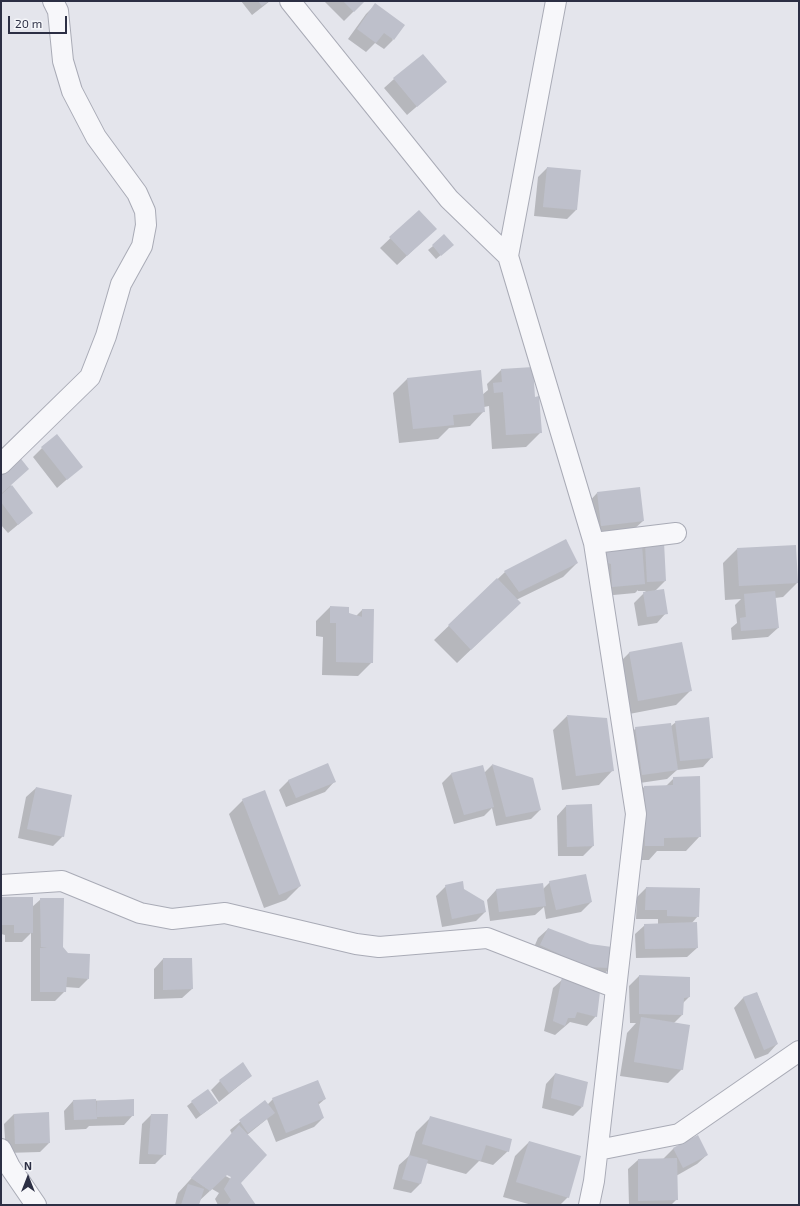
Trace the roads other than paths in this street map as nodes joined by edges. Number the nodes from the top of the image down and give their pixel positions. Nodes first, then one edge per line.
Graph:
1 (54, 1) edge
2 (290, 1) edge
3 (556, 1) edge
4 (508, 256) junction
5 (1, 464) edge
6 (676, 533) dead end
7 (594, 543) junction
8 (1, 885) edge
9 (616, 988) junction
10 (799, 1051) edge
11 (1, 1150) edge
12 (598, 1150) junction
13 (36, 1205) edge
14 (589, 1205) edge

1 - 5 street
2 - 4 street
3 - 4 street
4 - 7 street
6 - 7 street
7 - 9 street
8 - 9 street
9 - 12 street
10 - 12 street
11 - 13 street
12 - 14 street

